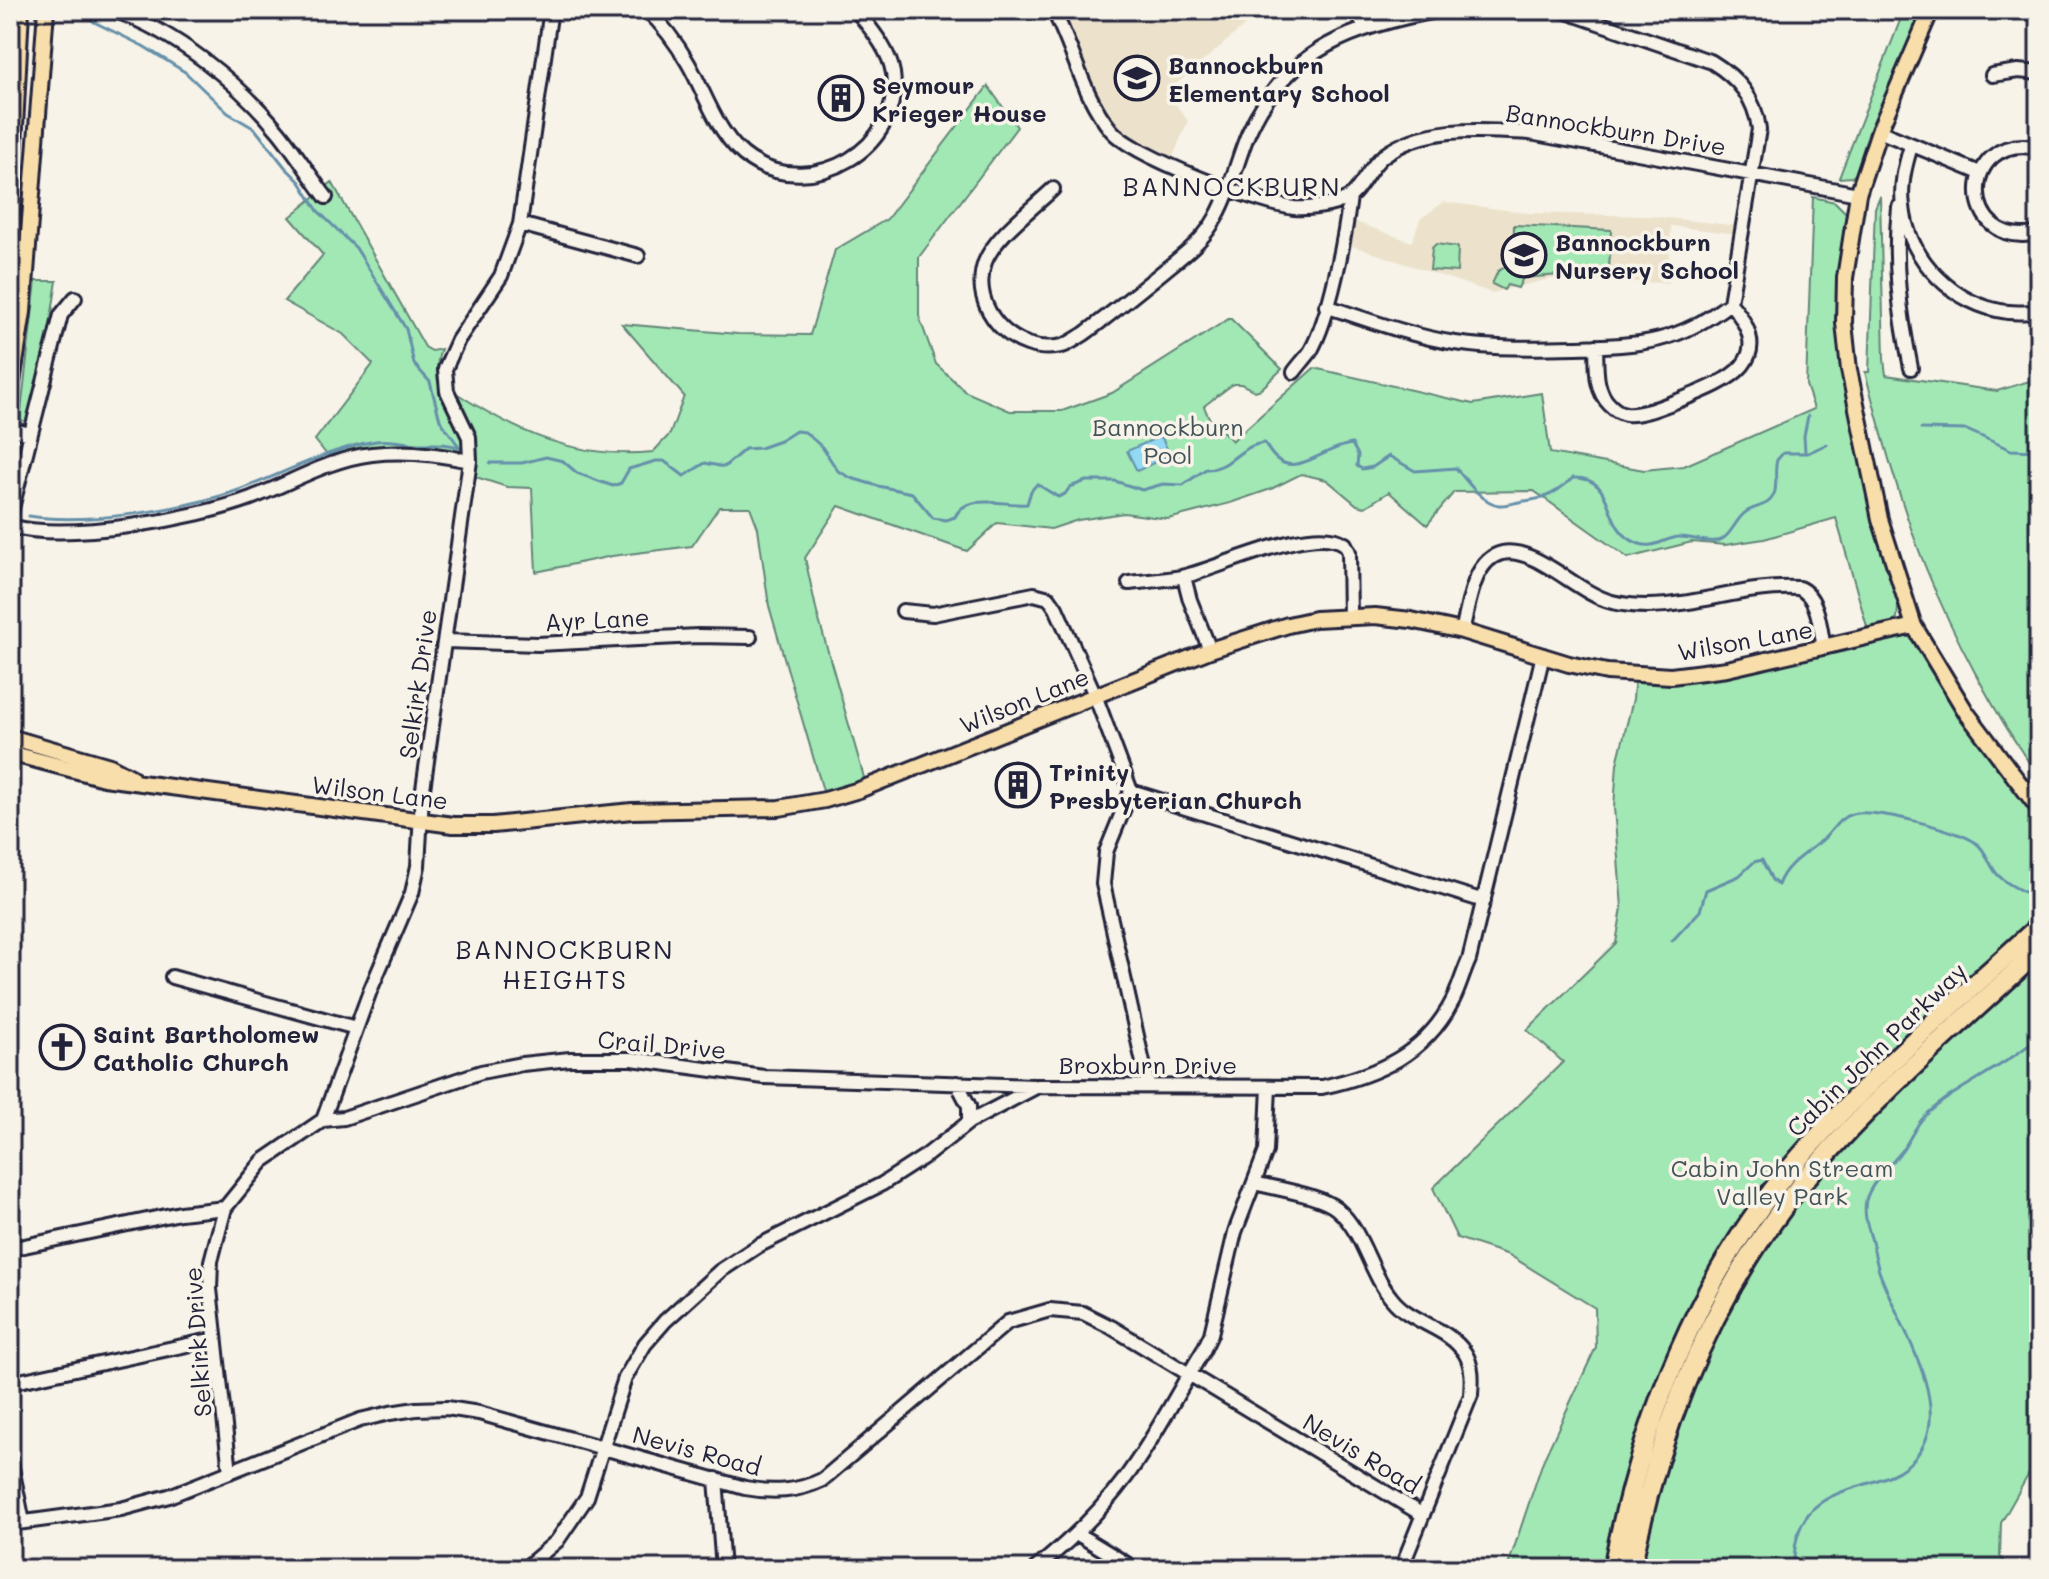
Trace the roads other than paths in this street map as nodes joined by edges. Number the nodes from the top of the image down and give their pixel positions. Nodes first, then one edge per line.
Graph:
1 (18, 10) edge
2 (46, 10) edge
3 (113, 10) edge
4 (647, 10) edge
5 (856, 10) edge
6 (1053, 10) edge
7 (1357, 10) edge
8 (1443, 10) edge
9 (1561, 10) edge
10 (1931, 10) edge
11 (547, 12) edge
12 (1364, 27) junction
13 (2039, 73) edge
14 (1992, 75) dead end
15 (1879, 131) junction
16 (1911, 146) junction
17 (2039, 148) edge
18 (1753, 173) junction
19 (1980, 173) junction
20 (1902, 176) junction
21 (1228, 187) junction
22 (1053, 189) dead end
23 (1858, 194) junction
24 (326, 197) dead end
25 (1350, 197) junction
26 (520, 224) junction
27 (10, 225) edge
28 (2039, 233) edge
29 (638, 256) dead end
30 (75, 298) dead end
31 (1730, 303) junction
32 (1326, 306) junction
33 (2039, 312) edge
34 (1596, 346) junction
35 (1911, 368) dead end
36 (1294, 372) dead end
37 (10, 395) edge
38 (10, 429) edge
39 (30, 434) junction
40 (470, 461) junction
41 (10, 516) edge
42 (10, 526) edge
43 (1184, 577) junction
44 (1129, 583) dead end
45 (903, 611) dead end
46 (1350, 617) junction
47 (1914, 626) junction
48 (1462, 631) junction
49 (750, 637) dead end
50 (446, 641) junction
51 (1824, 648) junction
52 (1210, 650) junction
53 (1543, 655) junction
54 (1095, 695) junction
55 (10, 737) edge
56 (10, 753) edge
57 (139, 781) junction
58 (1131, 791) junction
59 (2039, 809) edge
60 (421, 821) junction
61 (1484, 901) junction
62 (2034, 938) edge
63 (172, 977) dead end
64 (356, 1028) junction
65 (957, 1083) junction
66 (1148, 1085) junction
67 (1038, 1086) junction
68 (1269, 1087) junction
69 (323, 1120) junction
70 (969, 1122) junction
71 (1255, 1183) junction
72 (225, 1208) junction
73 (10, 1249) edge
74 (215, 1339) junction
75 (1189, 1374) junction
76 (10, 1383) edge
77 (603, 1447) junction
78 (10, 1458) edge
79 (230, 1472) junction
80 (716, 1479) junction
81 (1423, 1515) junction
82 (17, 1523) edge
83 (1076, 1533) junction
84 (524, 1569) edge
85 (723, 1569) edge
86 (1035, 1569) edge
87 (1135, 1569) edge
88 (1401, 1569) edge
89 (1613, 1569) edge
90 (1631, 1569) edge

1 - 27 main road
2 - 37 main road
3 - 24 street
4 - 5 street
6 - 21 street
7 - 12 street
8 - 12 street
9 - 18 street
10 - 15 main road
11 - 26 street, Selkirk Drive
12 - 21 street
13 - 14 street
15 - 16 street
15 - 23 main road
16 - 19 street
16 - 20 street
17 - 19 street
18 - 23 street, Bannockburn Drive
18 - 25 street, Bannockburn Drive
18 - 31 street
19 - 28 street
20 - 33 street
20 - 35 street
21 - 22 street
21 - 25 street
23 - 47 main road
25 - 32 street
26 - 29 street
26 - 40 street, Selkirk Drive
30 - 39 street
31 - 34 street
31 - 34 street
32 - 34 street
32 - 36 street
38 - 39 street
39 - 41 street
40 - 42 street
40 - 50 street, Selkirk Drive
43 - 44 street
43 - 46 street
43 - 52 street
45 - 54 street
46 - 48 main road, Wilson Lane
46 - 52 main road, Wilson Lane
47 - 51 main road, Wilson Lane
47 - 59 main road
48 - 51 street
48 - 53 main road, Wilson Lane
49 - 50 street, Ayr Lane
50 - 60 street, Selkirk Drive
51 - 53 main road, Wilson Lane
52 - 54 main road, Wilson Lane
53 - 61 street, Broxburn Drive
54 - 58 street
54 - 60 main road, Wilson Lane
55 - 57 main road, Wilson Lane
56 - 57 main road, Wilson Lane
57 - 60 main road, Wilson Lane
58 - 61 street
58 - 66 street
60 - 64 street, Selkirk Drive
61 - 68 street, Broxburn Drive
62 - 89 highway, Cabin John Parkway
62 - 90 highway, Cabin John Parkway
63 - 64 street
64 - 69 street, Selkirk Drive
65 - 67 street, Crail Drive
65 - 69 street, Crail Drive
65 - 70 street
66 - 67 street, Broxburn Drive
66 - 68 street, Broxburn Drive
67 - 70 street, Broxburn Drive
68 - 71 street
69 - 72 street, Selkirk Drive
70 - 77 street, Broxburn Drive
71 - 75 street
71 - 81 street
72 - 73 street
72 - 74 street, Selkirk Drive
74 - 76 street
74 - 79 street, Selkirk Drive
75 - 80 street, Nevis Road
75 - 81 street, Nevis Road
75 - 83 street
77 - 79 street, Nevis Road
77 - 80 street, Nevis Road
77 - 84 street, Broxburn Drive
78 - 82 street
79 - 82 street, Nevis Road
80 - 85 street
81 - 88 street
83 - 86 street
83 - 87 street

